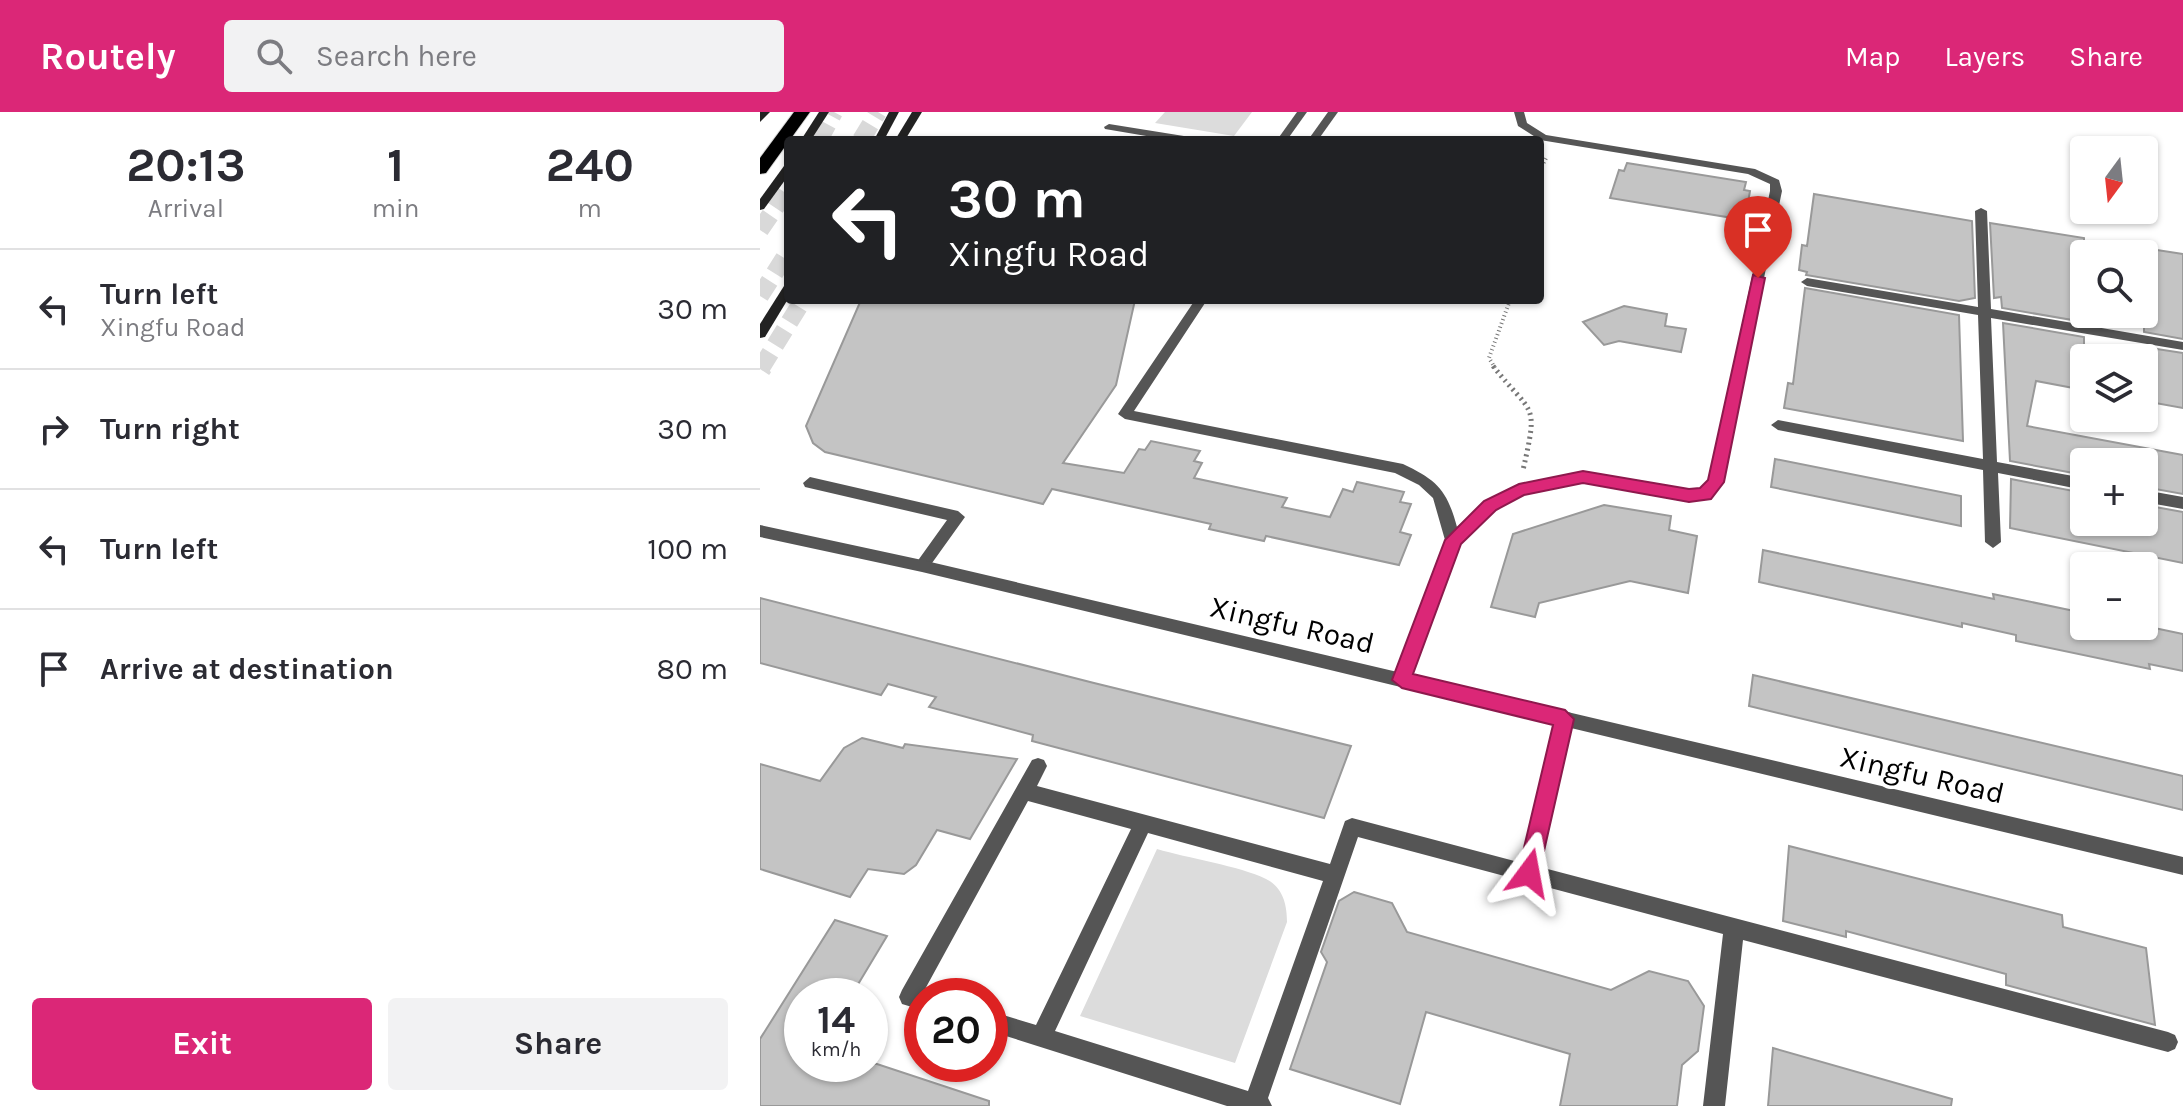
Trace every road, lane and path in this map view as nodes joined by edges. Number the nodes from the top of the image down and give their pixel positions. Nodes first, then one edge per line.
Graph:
1 (765, 112) edge
2 (802, 112) edge
3 (824, 112) edge
4 (894, 112) edge
5 (917, 112) edge
6 (1302, 112) edge
7 (1333, 112) edge
8 (1519, 112) edge
9 (760, 119) edge
10 (1109, 127) dead end
11 (784, 136) edge
12 (784, 136) edge
13 (809, 136) edge
14 (881, 136) edge
15 (902, 136) edge
16 (1165, 136) edge
17 (1285, 136) edge
18 (1316, 136) edge
19 (1540, 136) edge
20 (1544, 138) edge
21 (760, 169) edge
22 (784, 174) edge
23 (760, 207) edge
24 (1981, 211) dead end
25 (1807, 282) dead end
26 (784, 295) edge
27 (1198, 304) edge
28 (1509, 304) edge
29 (1984, 312) junction
30 (760, 334) edge
31 (2183, 346) edge
32 (1778, 425) dead end
33 (1990, 466) junction
34 (2070, 481) edge
35 (810, 483) dead end
36 (1519, 490) junction
37 (2158, 499) edge
38 (2183, 503) edge
39 (760, 531) edge
40 (1453, 540) junction
41 (1993, 542) dead end
42 (922, 566) junction
43 (1402, 680) junction
44 (1565, 719) junction
45 (1038, 766) dead end
46 (1024, 791) junction
47 (1143, 824) junction
48 (2183, 866) edge
49 (1529, 873) junction
50 (1335, 875) junction
51 (1734, 928) junction
52 (920, 978) edge
53 (1008, 1027) edge
54 (1041, 1037) junction
55 (2168, 1042) dead end
56 (1257, 1105) edge
57 (1714, 1106) edge

1 - 9 main road
2 - 11 highway
3 - 13 main road
4 - 14 main road
5 - 15 main road
6 - 17 street
7 - 18 street
8 - 19 street
10 - 16 street
12 - 21 highway
20 - 36 street
22 - 23 main road
24 - 29 street
25 - 29 street
26 - 30 main road
27 - 40 street
28 - 36 path
29 - 31 street
29 - 33 street
32 - 33 street
33 - 34 street
33 - 41 street
35 - 42 street
36 - 40 street
37 - 38 street
39 - 42 street, Xingfu Road
40 - 43 street
42 - 43 street, Xingfu Road
43 - 44 street, Xingfu Road
44 - 48 street, Xingfu Road
44 - 49 street
45 - 46 street
46 - 47 street
46 - 52 street
47 - 50 street
47 - 54 street
49 - 50 street
49 - 51 street
50 - 56 street
51 - 55 street
51 - 57 street
53 - 54 street
54 - 56 street

